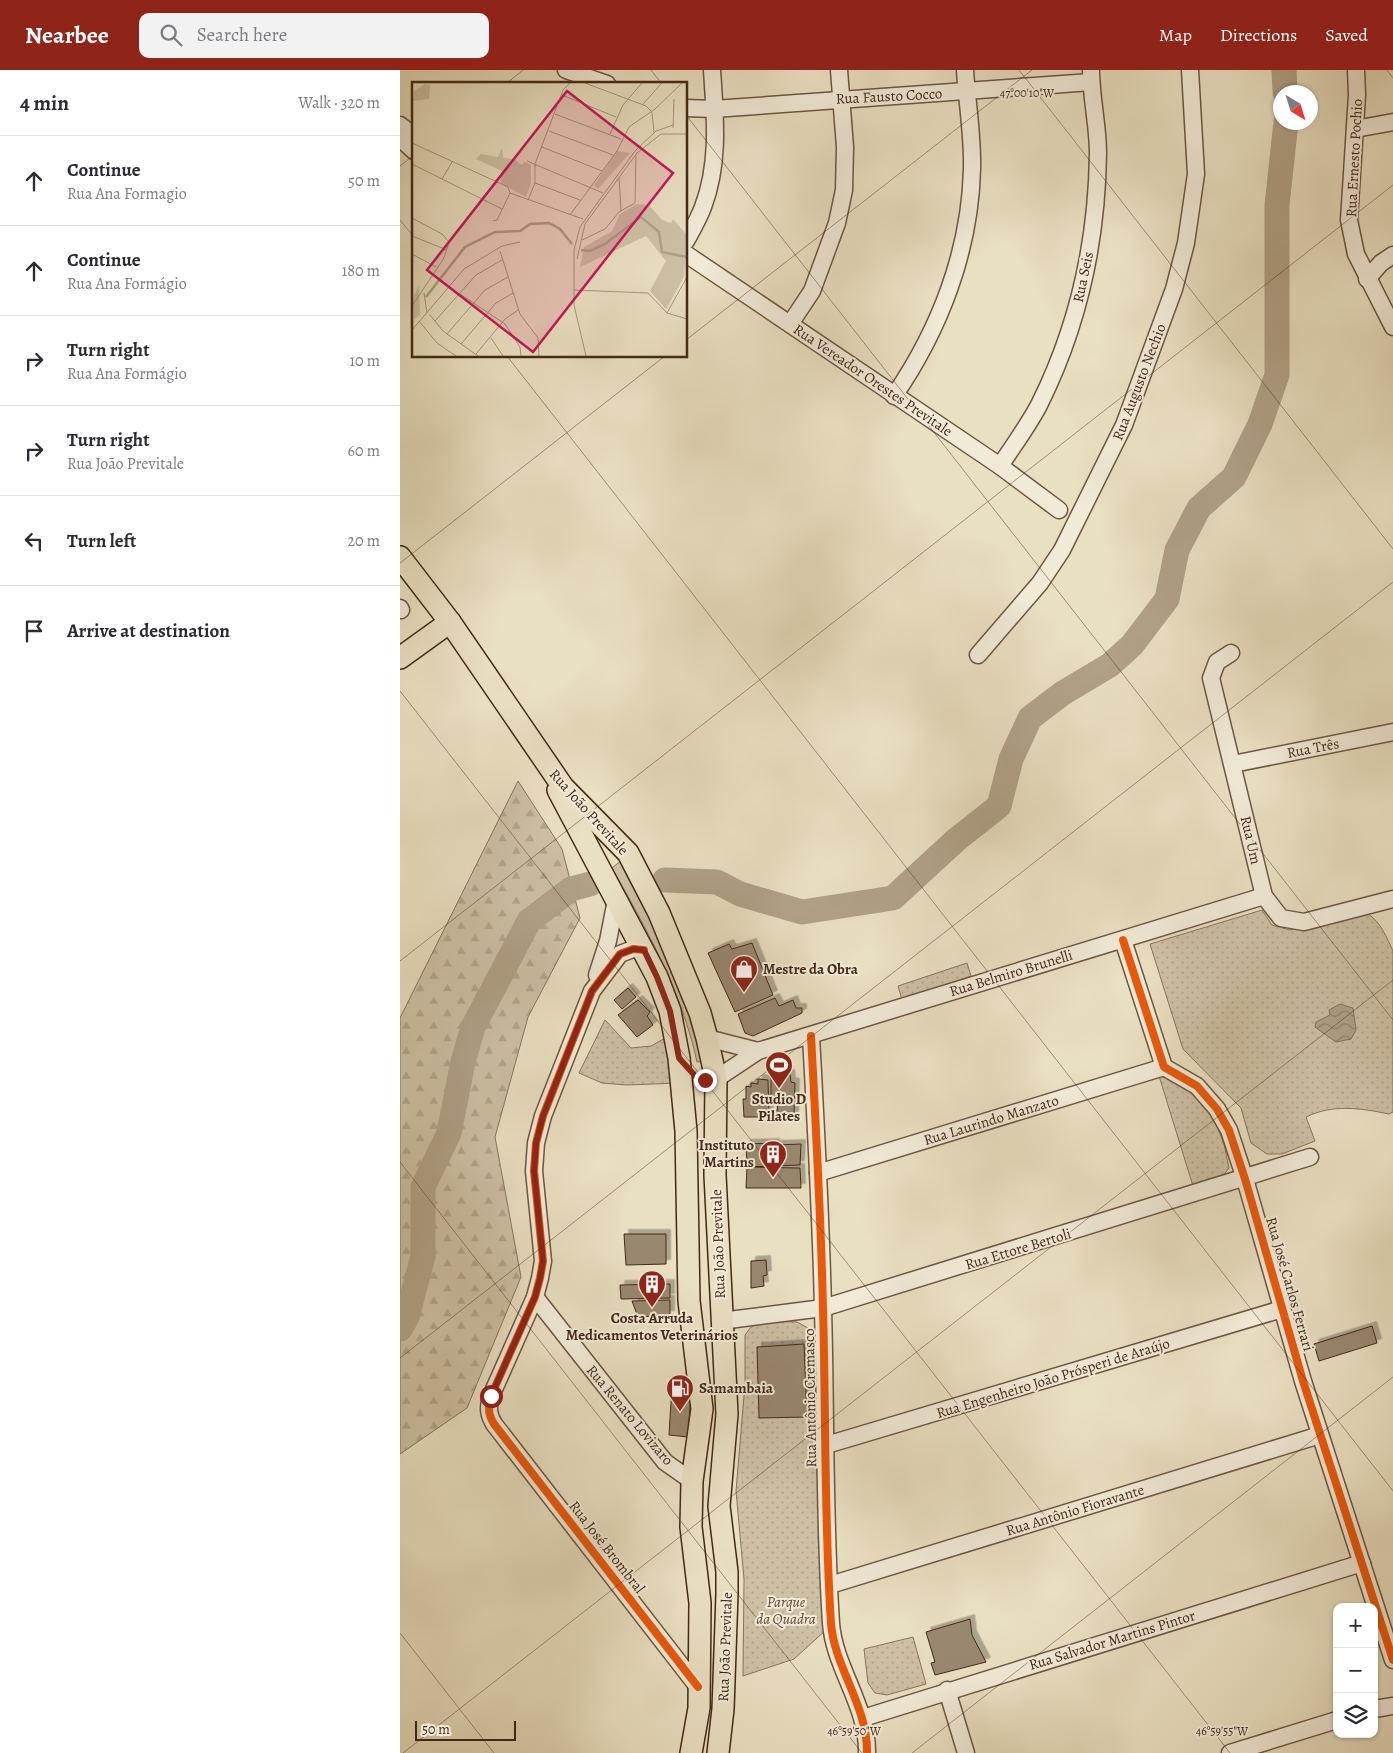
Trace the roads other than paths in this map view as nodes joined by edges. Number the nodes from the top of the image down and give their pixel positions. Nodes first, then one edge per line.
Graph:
1 (566, 70) edge
2 (712, 70) edge
3 (839, 70) edge
4 (965, 70) edge
5 (1190, 70) edge
6 (1356, 70) edge
7 (1091, 76) edge
8 (601, 82) edge
9 (967, 92) junction
10 (840, 98) junction
11 (688, 108) edge
12 (714, 109) junction
13 (1393, 122) edge
14 (400, 125) edge
15 (1356, 129) junction
16 (412, 134) edge
17 (400, 138) edge
18 (412, 149) edge
19 (688, 237) edge
20 (688, 255) edge
21 (1393, 255) edge
22 (1367, 279) junction
23 (790, 324) junction
24 (1393, 327) edge
25 (894, 396) junction
26 (1000, 466) junction
27 (1059, 510) dead end
28 (400, 557) edge
29 (450, 622) junction
30 (1231, 653) dead end
31 (978, 656) dead end
32 (400, 658) edge
33 (1393, 732) edge
34 (539, 754) junction
35 (1233, 764) junction
36 (628, 853) junction
37 (598, 865) junction
38 (1264, 896) junction
39 (1393, 898) edge
40 (616, 900) junction
41 (1123, 940) junction
42 (644, 950) junction
43 (592, 991) junction
44 (810, 1036) junction
45 (707, 1038) junction
46 (758, 1051) junction
47 (679, 1058) junction
48 (1164, 1067) junction
49 (716, 1079) junction
50 (1310, 1157) dead end
51 (818, 1173) junction
52 (1245, 1179) junction
53 (535, 1297) junction
54 (823, 1308) junction
55 (1282, 1309) junction
56 (721, 1321) junction
57 (1320, 1434) junction
58 (823, 1446) junction
59 (692, 1481) junction
60 (1362, 1563) junction
61 (830, 1584) junction
62 (1393, 1660) edge
63 (698, 1687) junction
64 (947, 1690) junction
65 (1393, 1695) edge
66 (1382, 1707) edge
67 (863, 1718) junction
68 (1333, 1721) edge
69 (692, 1753) edge
70 (718, 1753) edge
71 (867, 1753) edge
72 (966, 1753) edge
73 (1230, 1753) edge

1 - 8 street
2 - 12 street
3 - 10 street
4 - 9 street
5 - 31 street, Rua Augusto Nechio
6 - 15 street, Rua Ernesto Pochio
7 - 9 street, Rua Fausto Cocco
7 - 26 street, Rua Seis
9 - 10 street, Rua Fausto Cocco
9 - 25 street
10 - 12 street, Rua Fausto Cocco
10 - 23 street
11 - 12 street, Rua Fausto Cocco
12 - 19 street
13 - 15 street
14 - 16 street
15 - 22 street, Rua Ernesto Pochio
17 - 18 street
20 - 23 street, Rua Vereador Orestes Previtale
21 - 22 street
22 - 24 street, Rua Ernesto Pochio
23 - 25 street, Rua Vereador Orestes Previtale
25 - 26 street, Rua Vereador Orestes Previtale
26 - 27 street, Rua Vereador Orestes Previtale
28 - 29 main road, Rua João Previtale
29 - 32 main road
29 - 34 main road, Rua João Previtale
30 - 35 street, Rua Um
33 - 35 street, Rua Três
34 - 36 main road, Rua João Previtale
34 - 37 main road, Rua João Previtale
35 - 38 street, Rua Um
36 - 37 main road
36 - 45 main road, Rua João Previtale
37 - 40 main road, Rua João Previtale
38 - 39 street, Rua Um
38 - 41 street, Rua Belmiro Brunelli
40 - 42 main road, Rua João Previtale
40 - 43 street
41 - 44 street, Rua Belmiro Brunelli
41 - 48 street
42 - 43 street
42 - 47 main road, Rua João Previtale
43 - 53 street
44 - 46 street, Rua Belmiro Brunelli
44 - 51 street, Rua Antônio Cremasco
45 - 46 street
45 - 49 main road, Rua João Previtale
46 - 49 street, Rua Belmiro Brunelli
47 - 49 main road
47 - 59 main road, Rua João Previtale
48 - 51 street, Rua Laurindo Manzato
48 - 52 street, Rua José Carlos Ferrari
49 - 56 main road, Rua João Previtale
50 - 52 street, Rua Ettore Bertoli
51 - 54 street, Rua Antônio Cremasco
52 - 54 street, Rua Ettore Bertoli
52 - 55 street, Rua José Carlos Ferrari
53 - 59 street, Rua Renato Lovizaro
53 - 63 street, Rua José Brombral
54 - 56 street, Rua Ettore Bertoli
54 - 58 street, Rua Antônio Cremasco
55 - 57 street, Rua José Carlos Ferrari
55 - 58 street, Rua Engenheiro João Prósperi de Araújo
56 - 70 main road, Rua João Previtale
57 - 60 street, Rua José Carlos Ferrari
57 - 61 street, Rua Antônio Fioravante
58 - 61 street, Rua Antônio Cremasco
59 - 63 main road, Rua João Previtale
60 - 62 street, Rua José Carlos Ferrari
60 - 64 street, Rua Salvador Martins Pintor
61 - 67 street, Rua Antônio Cremasco
63 - 69 main road, Rua João Previtale
64 - 67 street, Rua Salvador Martins Pintor
64 - 72 street
65 - 66 street
67 - 71 street, Rua Antônio Cremasco
68 - 73 street

